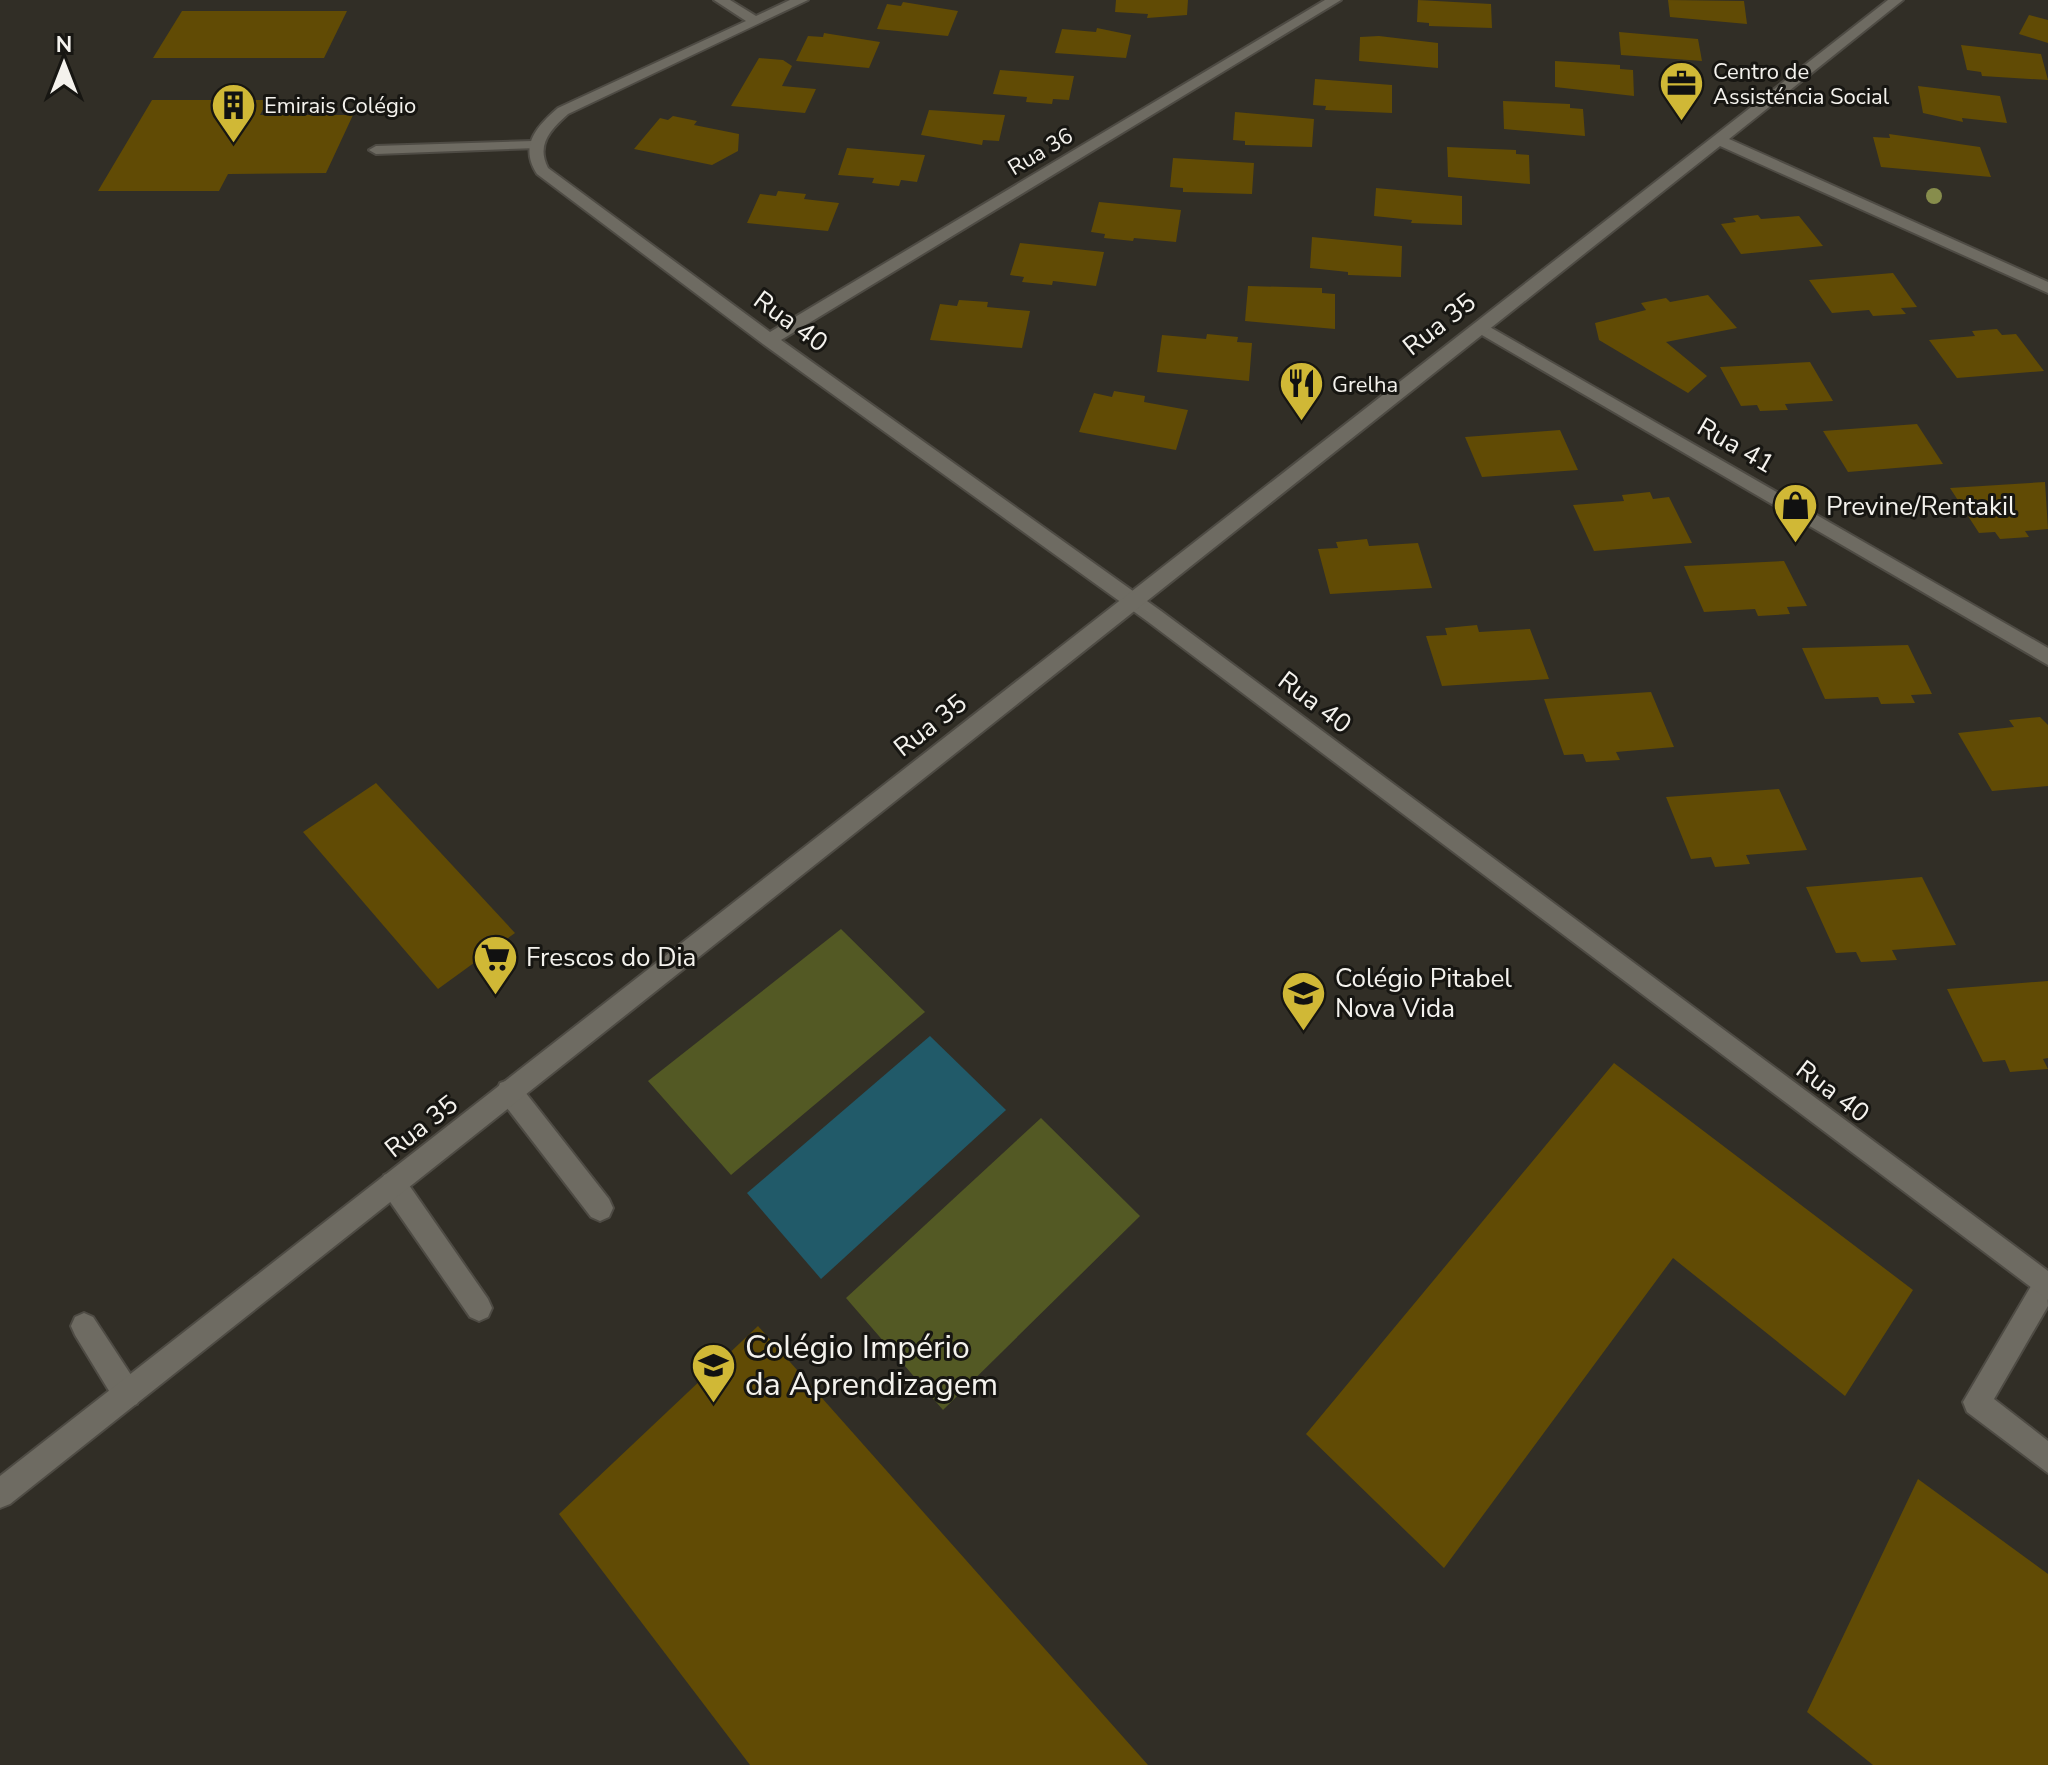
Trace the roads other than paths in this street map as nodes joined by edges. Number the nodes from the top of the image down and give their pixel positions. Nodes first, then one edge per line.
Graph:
1 (721, 0) edge
2 (801, 0) edge
3 (1334, 0) edge
4 (1896, 0) edge
5 (757, 22) junction
6 (1718, 140) junction
7 (533, 145) junction
8 (376, 150) dead end
9 (2048, 288) edge
10 (1481, 327) junction
11 (769, 340) junction
12 (1132, 602) junction
13 (2048, 657) edge
14 (509, 1091) junction
15 (393, 1184) junction
16 (600, 1208) dead end
17 (2047, 1286) edge
18 (479, 1308) dead end
19 (84, 1326) dead end
20 (127, 1394) junction
21 (2048, 1459) edge
22 (0, 1494) edge

1 - 5 street
2 - 5 street
3 - 11 street, Rua 36
4 - 6 street, Rua 35
5 - 7 street
6 - 9 street
6 - 10 street, Rua 35
7 - 8 street
7 - 11 street, Rua 40
10 - 12 street, Rua 35
10 - 13 street, Rua 41
11 - 12 street, Rua 40
12 - 14 street, Rua 35
12 - 17 street, Rua 40
14 - 15 street, Rua 35
14 - 16 street
15 - 18 street
15 - 20 street, Rua 35
17 - 21 street
19 - 20 street
20 - 22 street, Rua 35

